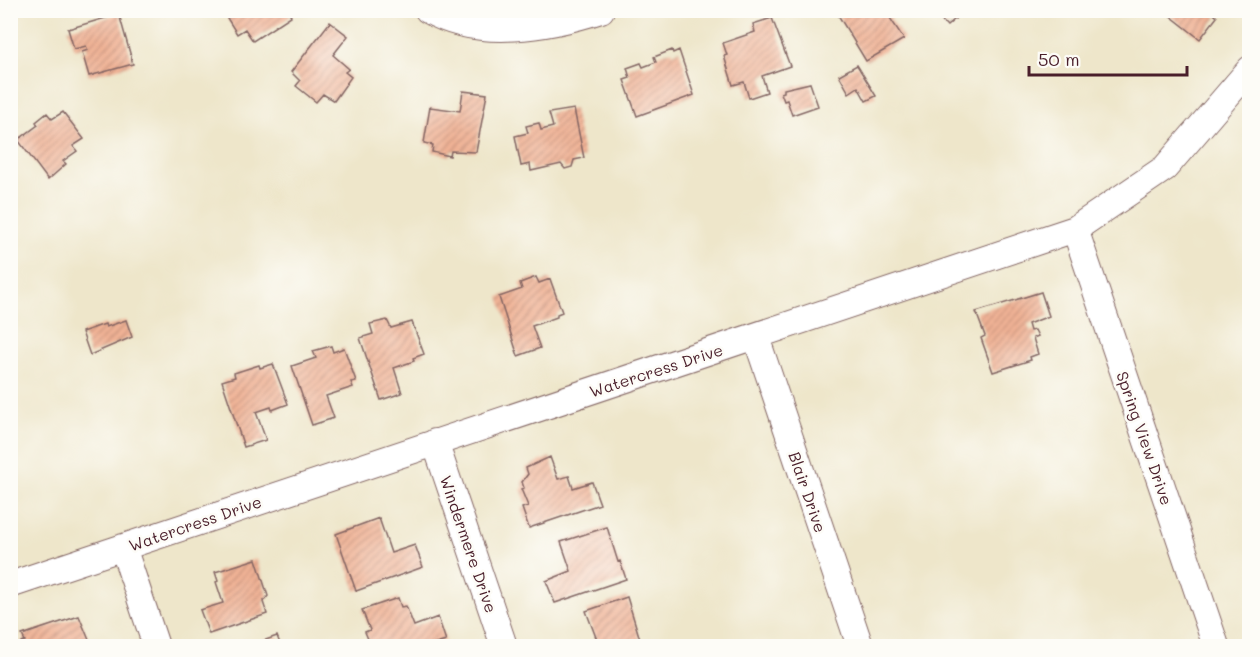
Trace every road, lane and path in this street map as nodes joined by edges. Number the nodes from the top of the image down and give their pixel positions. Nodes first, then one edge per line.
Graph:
1 (428, 10) edge
2 (602, 10) edge
3 (1250, 69) edge
4 (1075, 229) junction
5 (756, 337) junction
6 (435, 442) junction
7 (123, 547) junction
8 (10, 585) edge
9 (156, 646) edge
10 (504, 646) edge
11 (860, 646) edge
12 (1216, 646) edge

1 - 2 street
3 - 4 street, Watercress Drive
4 - 5 street, Watercress Drive
4 - 12 street, Spring View Drive
5 - 6 street, Watercress Drive
5 - 11 street, Blair Drive
6 - 7 street, Watercress Drive
6 - 10 street, Windermere Drive
7 - 8 street, Watercress Drive
7 - 9 street

